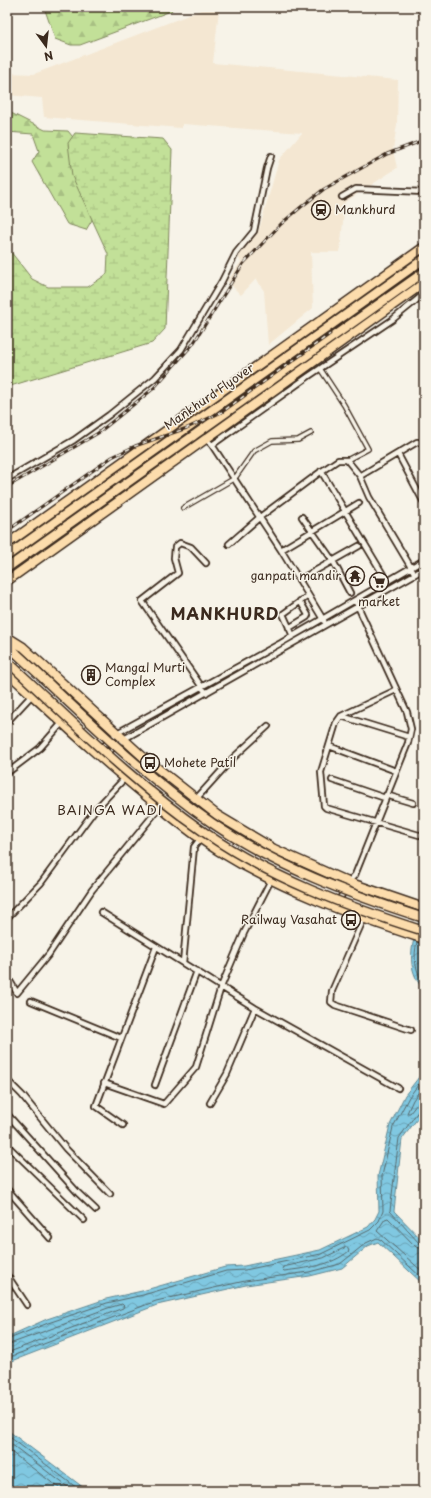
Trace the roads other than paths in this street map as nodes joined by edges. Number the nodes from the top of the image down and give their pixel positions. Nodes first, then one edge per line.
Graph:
1 (421, 7) edge
2 (424, 19) edge
3 (271, 156) dead end
4 (424, 192) edge
5 (342, 197) dead end
6 (424, 247) edge
7 (424, 259) edge
8 (424, 272) edge
9 (424, 283) edge
10 (424, 294) edge
11 (306, 367) junction
12 (321, 370) junction
13 (309, 376) junction
14 (216, 420) junction
15 (311, 433) dead end
16 (206, 439) junction
17 (424, 443) edge
18 (197, 445) junction
19 (212, 445) junction
20 (398, 454) junction
21 (346, 460) junction
22 (321, 471) junction
23 (360, 476) junction
24 (235, 478) junction
25 (7, 479) edge
26 (359, 503) dead end
27 (424, 503) edge
28 (184, 508) dead end
29 (345, 511) junction
30 (260, 517) junction
31 (302, 517) dead end
32 (312, 532) junction
33 (7, 544) edge
34 (229, 544) dead end
35 (359, 546) dead end
36 (281, 550) junction
37 (7, 556) edge
38 (424, 560) edge
39 (333, 561) junction
40 (206, 563) dead end
41 (7, 568) edge
42 (410, 568) junction
43 (424, 569) edge
44 (415, 574) junction
45 (7, 580) edge
46 (299, 580) junction
47 (387, 582) junction
48 (350, 593) dead end
49 (308, 596) junction
50 (355, 600) junction
51 (300, 601) junction
52 (358, 606) junction
53 (322, 619) junction
54 (326, 624) junction
55 (289, 628) junction
56 (293, 636) junction
57 (7, 638) edge
58 (285, 641) junction
59 (7, 643) edge
60 (288, 646) junction
61 (8, 662) edge
62 (236, 668) junction
63 (7, 672) edge
64 (239, 674) junction
65 (202, 686) junction
66 (396, 690) junction
67 (206, 693) junction
68 (32, 695) junction
69 (341, 716) junction
70 (7, 722) edge
71 (62, 723) junction
72 (268, 726) dead end
73 (121, 736) junction
74 (409, 736) junction
75 (329, 746) junction
76 (98, 757) junction
77 (396, 771) junction
78 (7, 773) edge
79 (124, 779) junction
80 (332, 780) dead end
81 (385, 797) junction
82 (196, 799) junction
83 (413, 803) dead end
84 (160, 807) junction
85 (375, 822) junction
86 (419, 835) dead end
87 (200, 839) junction
88 (271, 880) junction
89 (348, 882) junction
90 (335, 908) junction
91 (424, 908) edge
92 (101, 912) dead end
93 (7, 918) edge
94 (364, 918) junction
95 (424, 918) edge
96 (424, 931) edge
97 (424, 939) edge
98 (156, 947) junction
99 (183, 963) junction
100 (197, 971) junction
101 (7, 976) edge
102 (223, 988) junction
103 (31, 1001) dead end
104 (255, 1008) junction
105 (411, 1030) dead end
106 (121, 1038) junction
107 (7, 1080) edge
108 (104, 1083) junction
109 (155, 1085) dead end
110 (398, 1088) dead end
111 (210, 1103) dead end
112 (7, 1114) edge
113 (123, 1125) dead end
114 (7, 1145) edge
115 (7, 1189) edge
116 (110, 1194) dead end
117 (96, 1210) dead end
118 (84, 1220) dead end
119 (50, 1238) dead end
120 (7, 1275) edge
121 (27, 1305) dead end

1 - 2 street
3 - 25 street
4 - 5 street
6 - 33 highway
7 - 37 highway, Mankhurd Flyover
8 - 14 highway, Mankhurd Flyover
9 - 11 highway
10 - 12 street
11 - 13 street
11 - 16 highway
12 - 13 street
12 - 21 street
13 - 19 street
14 - 18 highway
14 - 41 highway, Mankhurd Flyover
15 - 24 street
16 - 18 highway
16 - 19 street
17 - 20 street
18 - 45 highway
19 - 24 street
20 - 23 street
20 - 27 street
21 - 22 street
21 - 23 street
22 - 29 street
22 - 30 street
23 - 42 street
24 - 28 street
24 - 30 street
26 - 29 street
29 - 32 street
29 - 47 street
30 - 34 street
30 - 36 street
31 - 32 street
32 - 36 street
32 - 39 street
35 - 39 street
36 - 46 street
38 - 42 street
39 - 46 street
39 - 48 street
40 - 65 street
42 - 44 street
42 - 47 street
43 - 44 street
44 - 52 street
46 - 49 street
47 - 50 street
49 - 51 street
49 - 53 street
50 - 52 street
50 - 53 street
51 - 55 street
51 - 55 street
52 - 54 street
52 - 66 street
53 - 54 street
53 - 56 street
54 - 60 street
55 - 56 street
56 - 58 street
57 - 73 highway
58 - 60 street
58 - 62 street
59 - 95 highway, bridge
60 - 64 street
61 - 96 highway, bridge
62 - 64 street
62 - 65 street
63 - 68 highway
64 - 67 street
65 - 67 street
65 - 73 street
66 - 69 street
66 - 74 street
67 - 73 street
68 - 70 street
68 - 71 highway
69 - 74 street
69 - 75 street
71 - 76 highway
71 - 78 street
72 - 82 street
73 - 76 street
73 - 76 street
73 - 82 highway
74 - 77 street
75 - 77 street
75 - 85 street
76 - 79 highway
77 - 81 street
79 - 84 highway
79 - 93 street
80 - 81 street
81 - 83 street
81 - 85 street
82 - 89 highway
84 - 87 highway
84 - 101 street
85 - 86 street
85 - 89 street
87 - 88 highway
87 - 99 street
88 - 90 highway
88 - 102 street
89 - 90 street
89 - 91 highway
90 - 94 highway
92 - 98 street
94 - 97 highway
94 - 105 street
98 - 99 street
98 - 106 street
99 - 100 street
100 - 102 street
100 - 109 street
102 - 104 street
102 - 108 street
103 - 106 street
104 - 110 street
104 - 111 street
106 - 108 street
107 - 116 street
108 - 113 street
112 - 117 street
114 - 118 street
115 - 119 street
120 - 121 street

